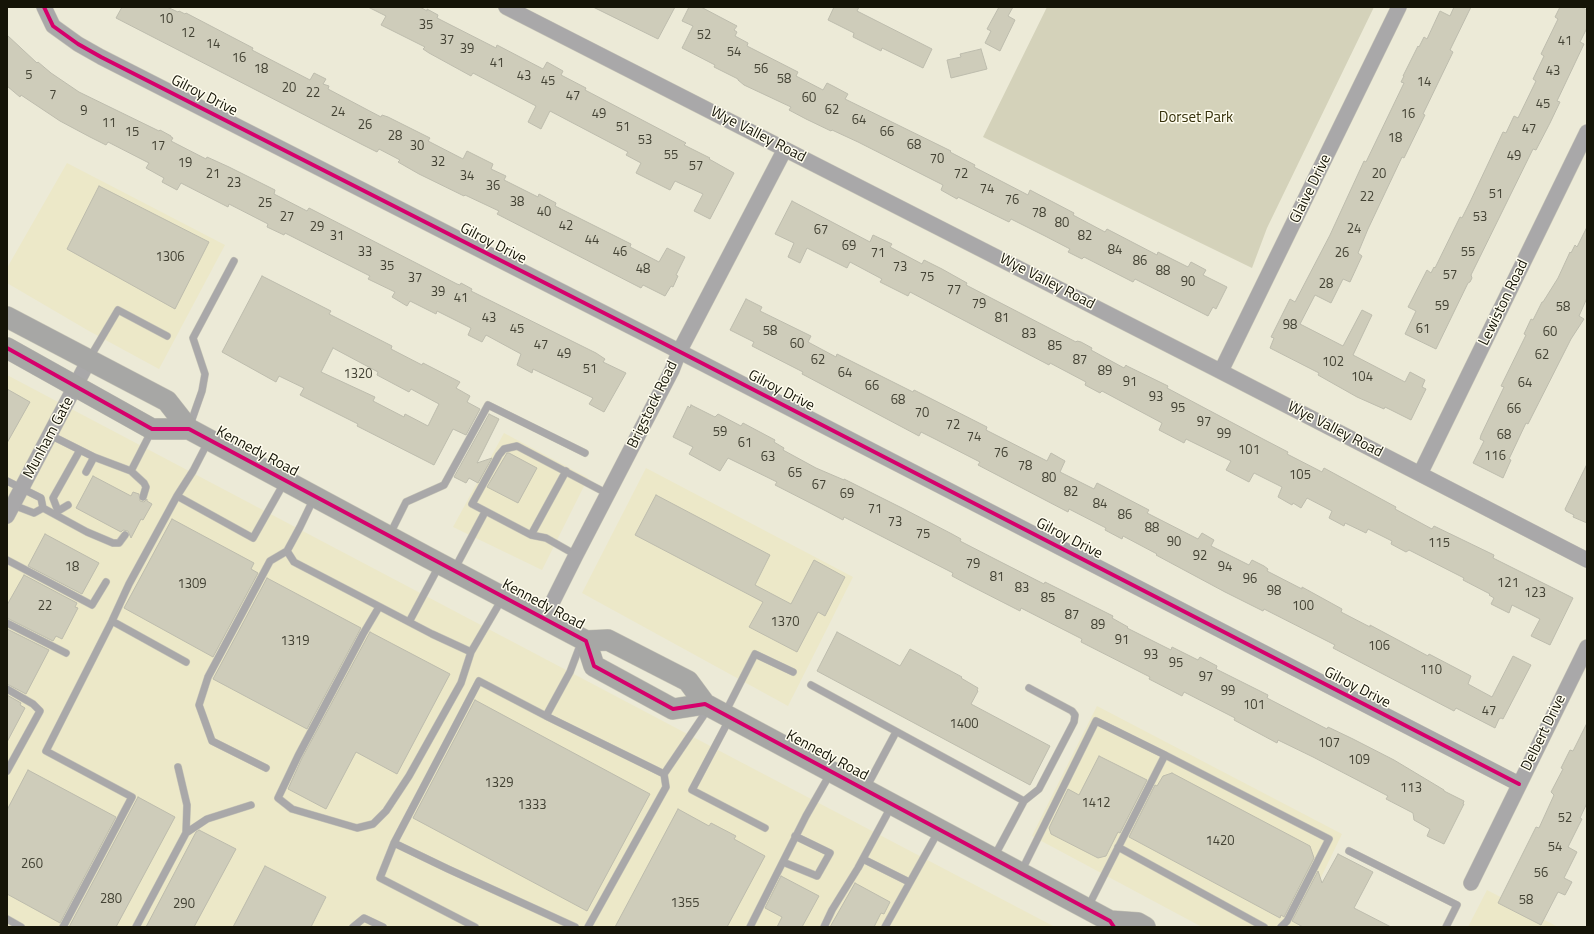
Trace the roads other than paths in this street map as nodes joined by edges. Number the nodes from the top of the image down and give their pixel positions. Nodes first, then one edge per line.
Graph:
1 (44, 7) edge
2 (506, 7) edge
3 (1400, 7) edge
4 (1587, 132) edge
5 (785, 149) junction
6 (234, 261) dead end
7 (7, 317) edge
8 (167, 336) dead end
9 (7, 348) edge
10 (679, 352) junction
11 (89, 360) junction
12 (1221, 372) junction
13 (76, 387) junction
14 (152, 429) junction
15 (189, 429) junction
16 (50, 435) junction
17 (209, 440) junction
18 (80, 450) junction
19 (585, 453) dead end
20 (94, 457) junction
21 (131, 471) junction
22 (566, 471) junction
23 (86, 472) dead end
24 (1420, 474) junction
25 (7, 481) edge
26 (285, 481) junction
27 (21, 489) junction
28 (608, 494) junction
29 (177, 496) junction
30 (143, 497) dead end
31 (314, 497) junction
32 (68, 505) dead end
33 (43, 508) junction
34 (9, 510) edge
35 (486, 512) junction
36 (57, 513) junction
37 (125, 535) dead end
38 (531, 535) junction
39 (389, 537) junction
40 (287, 551) junction
41 (576, 555) junction
42 (7, 560) edge
43 (1587, 560) edge
44 (447, 567) junction
45 (106, 582) dead end
46 (503, 597) junction
47 (379, 607) junction
48 (544, 619) junction
49 (112, 621) junction
50 (409, 622) junction
51 (7, 623) edge
52 (584, 640) junction
53 (1587, 647) edge
54 (471, 652) junction
55 (66, 653) dead end
56 (186, 662) dead end
57 (793, 672) dead end
58 (811, 685) dead end
59 (1028, 688) dead end
60 (7, 689) edge
61 (717, 711) junction
62 (546, 716) junction
63 (896, 732) junction
64 (1164, 755) junction
65 (178, 767) dead end
66 (266, 768) dead end
67 (7, 771) edge
68 (831, 772) junction
69 (664, 774) junction
70 (1519, 784) junction
71 (864, 790) junction
72 (1024, 801) junction
73 (892, 804) junction
74 (251, 805) dead end
75 (765, 828) dead end
76 (939, 830) junction
77 (186, 834) junction
78 (795, 836) junction
79 (394, 843) junction
80 (1118, 848) junction
81 (1349, 851) dead end
82 (863, 859) junction
83 (993, 859) junction
84 (783, 862) junction
85 (1020, 873) junction
86 (909, 882) junction
87 (1471, 884) dead end
88 (1087, 909) junction
89 (7, 919) edge
90 (1112, 924) edge
91 (21, 927) edge
92 (63, 927) edge
93 (136, 927) edge
94 (353, 927) edge
95 (383, 927) edge
96 (475, 927) edge
97 (575, 927) edge
98 (588, 927) edge
99 (750, 927) edge
100 (824, 927) edge
101 (885, 927) edge
102 (1145, 927) edge
103 (1264, 927) edge
104 (1281, 927) edge
105 (1446, 927) edge

1 - 10 street, Gilroy Drive
2 - 5 street, Wye Valley Road
3 - 12 street, Glaive Drive
4 - 24 street, Lewiston Road
5 - 10 street, Brigstock Road
5 - 12 street, Wye Valley Road
6 - 15 lane
7 - 11 main road, Kennedy Road
8 - 11 lane
9 - 13 main road, Kennedy Road
10 - 28 street, Brigstock Road
10 - 70 street, Gilroy Drive
11 - 13 street, Munham Gate
11 - 15 main road, Kennedy Road
12 - 24 street, Wye Valley Road
13 - 14 main road, Kennedy Road
13 - 16 street, Munham Gate
14 - 15 main road, Kennedy Road
14 - 21 lane
15 - 17 main road, Kennedy Road
16 - 18 lane
16 - 27 street, Munham Gate
17 - 26 main road, Kennedy Road
17 - 29 lane
18 - 20 lane
18 - 36 lane
19 - 39 lane
20 - 21 lane
20 - 23 lane
21 - 30 lane
22 - 28 lane
22 - 35 lane
22 - 38 lane
24 - 43 street, Wye Valley Road
25 - 27 lane
26 - 29 lane
26 - 31 main road, Kennedy Road
27 - 33 lane
27 - 34 street, Munham Gate
28 - 41 street, Brigstock Road
29 - 49 lane
31 - 39 main road, Kennedy Road
31 - 40 lane
32 - 36 lane
33 - 34 lane
33 - 36 lane
35 - 38 lane
35 - 44 lane
36 - 37 lane
38 - 41 lane
39 - 44 main road, Kennedy Road
40 - 47 lane
40 - 66 lane
41 - 48 street, Brigstock Road
42 - 45 lane
44 - 46 main road, Kennedy Road
44 - 50 lane
46 - 48 main road, Kennedy Road
46 - 54 lane
47 - 50 lane
47 - 54 lane
48 - 52 main road, Kennedy Road
49 - 56 lane
49 - 92 lane
50 - 54 lane
51 - 55 lane
52 - 61 main road, Kennedy Road
52 - 61 main road, Kennedy Road
52 - 62 lane
53 - 70 street, Delbert Drive
57 - 61 lane
58 - 63 lane
59 - 72 lane
60 - 67 lane
61 - 68 main road, Kennedy Road
61 - 69 lane
61 - 75 lane
62 - 69 lane
62 - 79 lane
63 - 71 lane
63 - 72 lane
64 - 80 lane
64 - 85 lane
64 - 104 lane
65 - 77 lane
68 - 71 main road, Kennedy Road
68 - 78 lane
69 - 98 lane
70 - 87 street, Delbert Drive
71 - 73 main road, Kennedy Road
72 - 83 lane
73 - 76 main road, Kennedy Road
73 - 82 lane
74 - 77 lane
76 - 83 main road, Kennedy Road
76 - 86 lane
77 - 93 lane
78 - 84 lane
78 - 84 lane
79 - 96 lane
79 - 97 lane
80 - 88 lane
80 - 103 lane
81 - 105 lane
82 - 86 lane
82 - 100 lane
83 - 85 main road, Kennedy Road
84 - 99 lane
85 - 88 main road, Kennedy Road
86 - 101 lane
88 - 90 main road, Kennedy Road
89 - 91 lane
90 - 102 main road, Kennedy Road
94 - 95 lane

